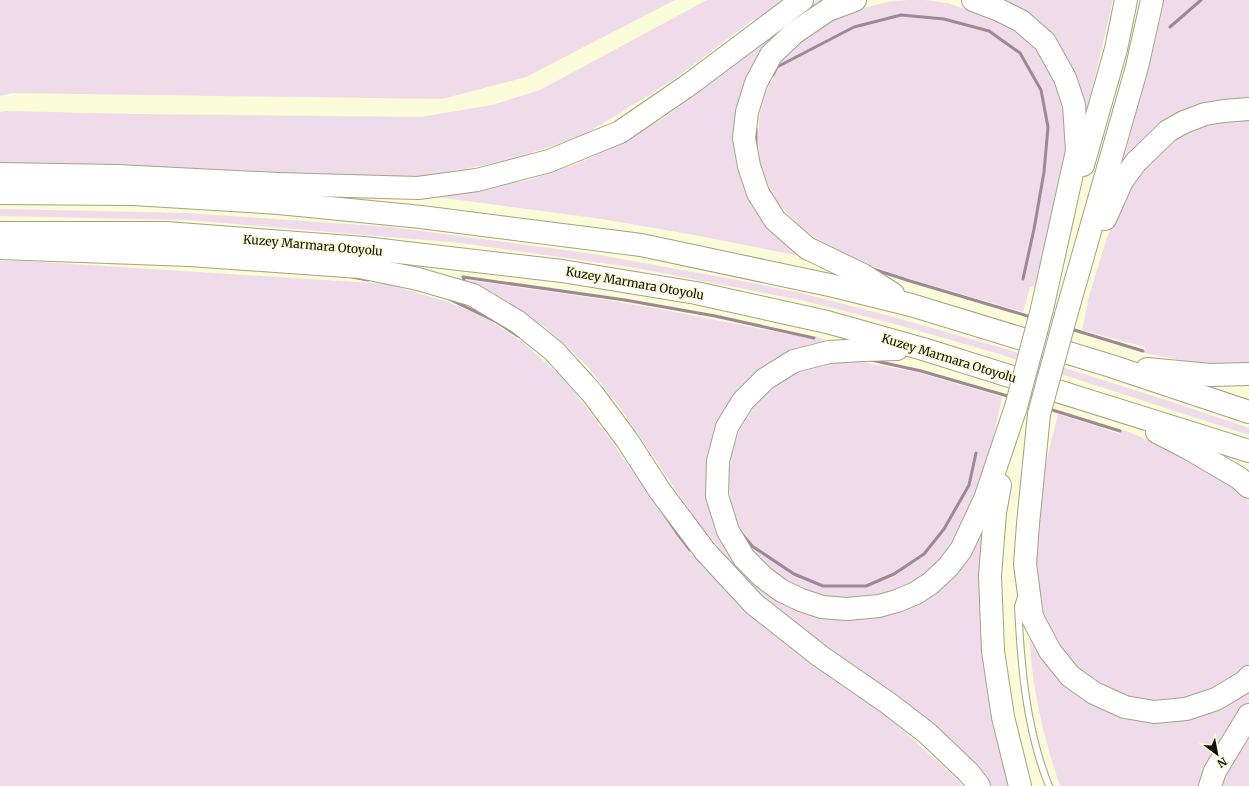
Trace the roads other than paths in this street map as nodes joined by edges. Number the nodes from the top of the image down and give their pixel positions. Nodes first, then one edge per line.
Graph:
1 (802, 0) edge
2 (855, 0) edge
3 (973, 0) edge
4 (1126, 0) edge
5 (1152, 0) edge
6 (1249, 109) edge
7 (0, 174) edge
8 (0, 193) edge
9 (0, 233) edge
10 (0, 248) edge
11 (911, 305) junction
12 (1042, 309) junction
13 (1066, 315) junction
14 (923, 349) junction
15 (1111, 366) junction
16 (1249, 374) edge
17 (1106, 406) junction
18 (1016, 407) junction
19 (1249, 412) edge
20 (1249, 451) edge
21 (1249, 488) edge
22 (1028, 589) junction
23 (1249, 677) edge
24 (1249, 716) edge
25 (979, 786) edge
26 (1020, 786) edge
27 (1049, 786) edge
28 (1210, 786) edge

1 - 7 highway
2 - 11 highway
3 - 12 highway
4 - 12 highway
5 - 13 highway
6 - 13 highway
8 - 11 highway
9 - 14 highway, Kuzey Marmara Otoyolu
10 - 25 highway
11 - 15 highway
12 - 18 highway, bridge
13 - 22 highway, bridge
14 - 17 highway, Kuzey Marmara Otoyolu
14 - 18 highway
15 - 16 highway
15 - 19 highway
17 - 20 highway, Kuzey Marmara Otoyolu
17 - 21 highway
18 - 26 highway
22 - 23 highway
22 - 27 lane
24 - 28 highway

